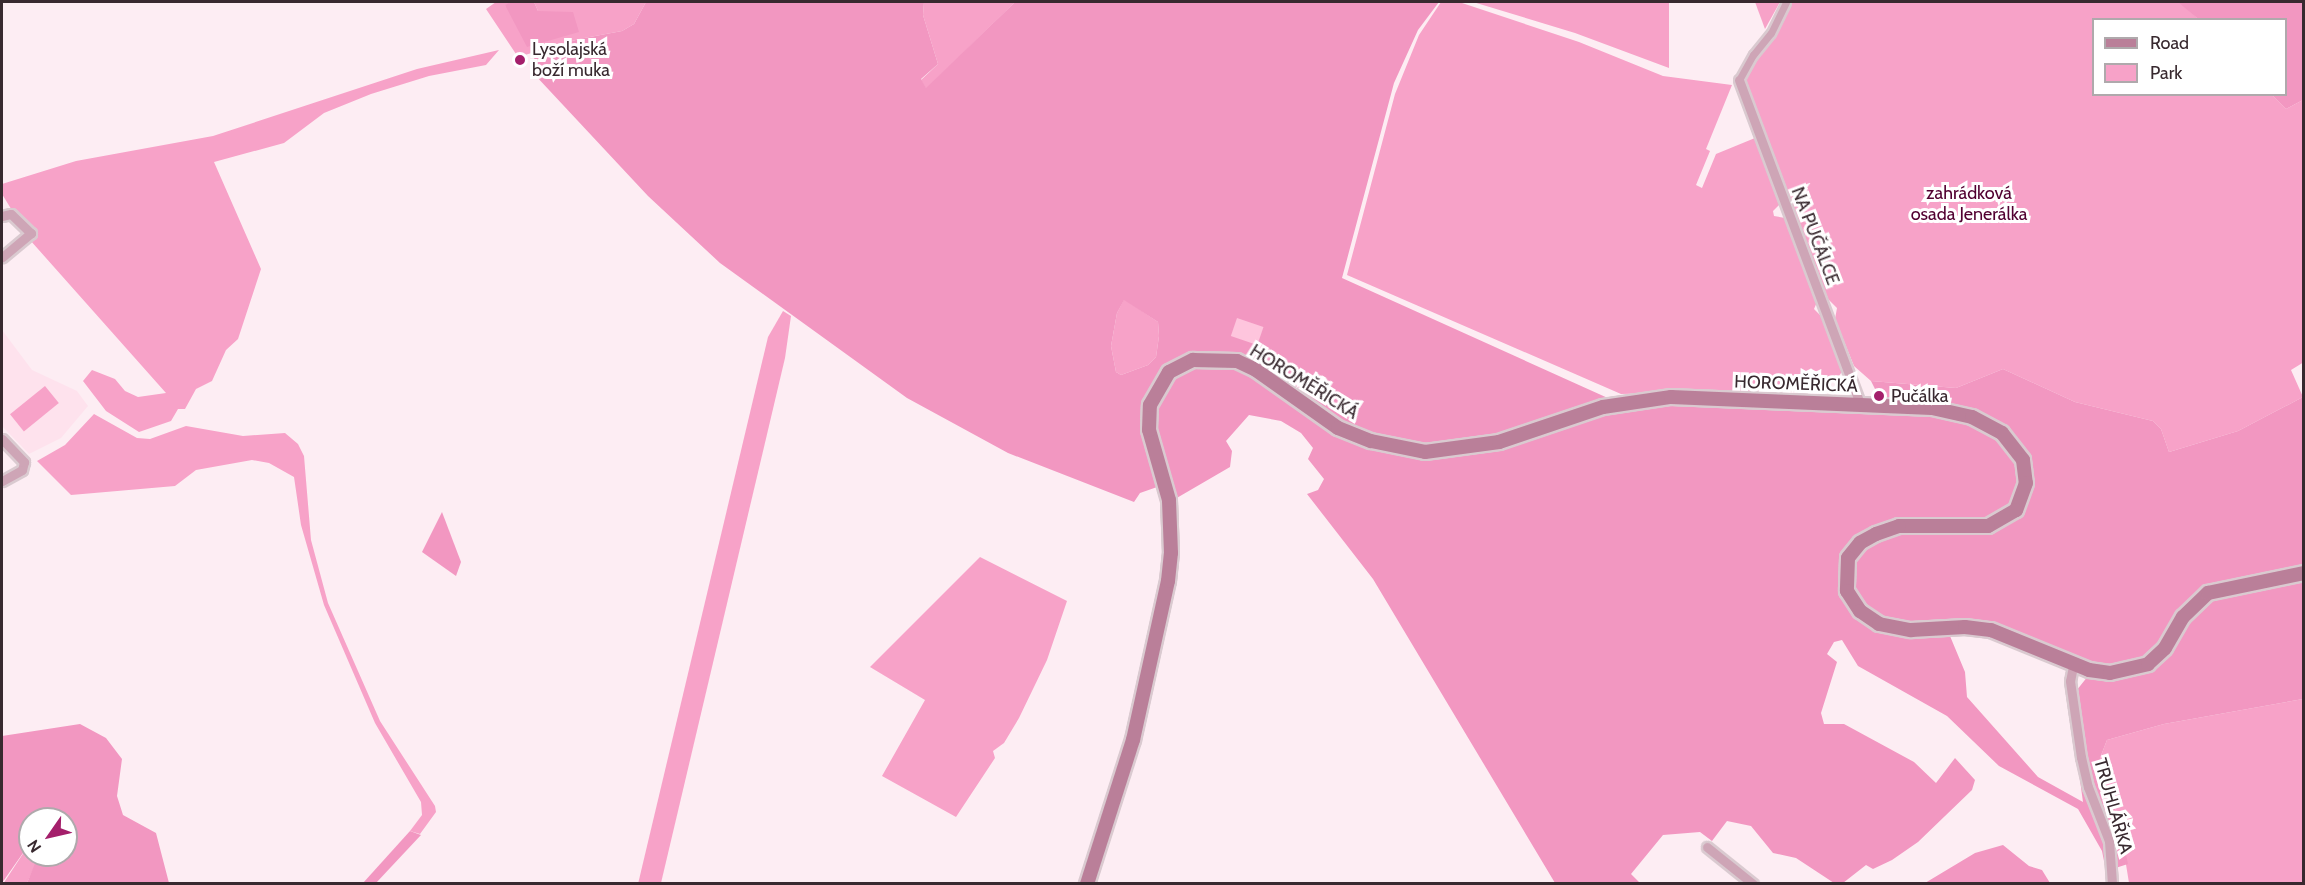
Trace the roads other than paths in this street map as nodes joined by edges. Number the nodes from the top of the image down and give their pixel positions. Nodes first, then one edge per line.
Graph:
1 (1786, 2) edge
2 (1739, 80) joint
3 (2, 216) edge
4 (2, 257) edge
5 (1860, 404) junction
6 (2, 440) edge
7 (2, 481) edge
8 (2304, 573) edge
9 (2073, 666) junction
10 (1707, 847) dead end
11 (1087, 884) edge
12 (1753, 884) edge
13 (2112, 884) edge

1 - 2 street
2 - 5 street, NA PUČÁLCE
3 - 4 street
5 - 9 main road, HOROMĚŘICKÁ
5 - 11 main road, HOROMĚŘICKÁ
6 - 7 street
8 - 9 main road, HOROMĚŘICKÁ
9 - 13 street, TRUHLÁŘKA
10 - 12 street

